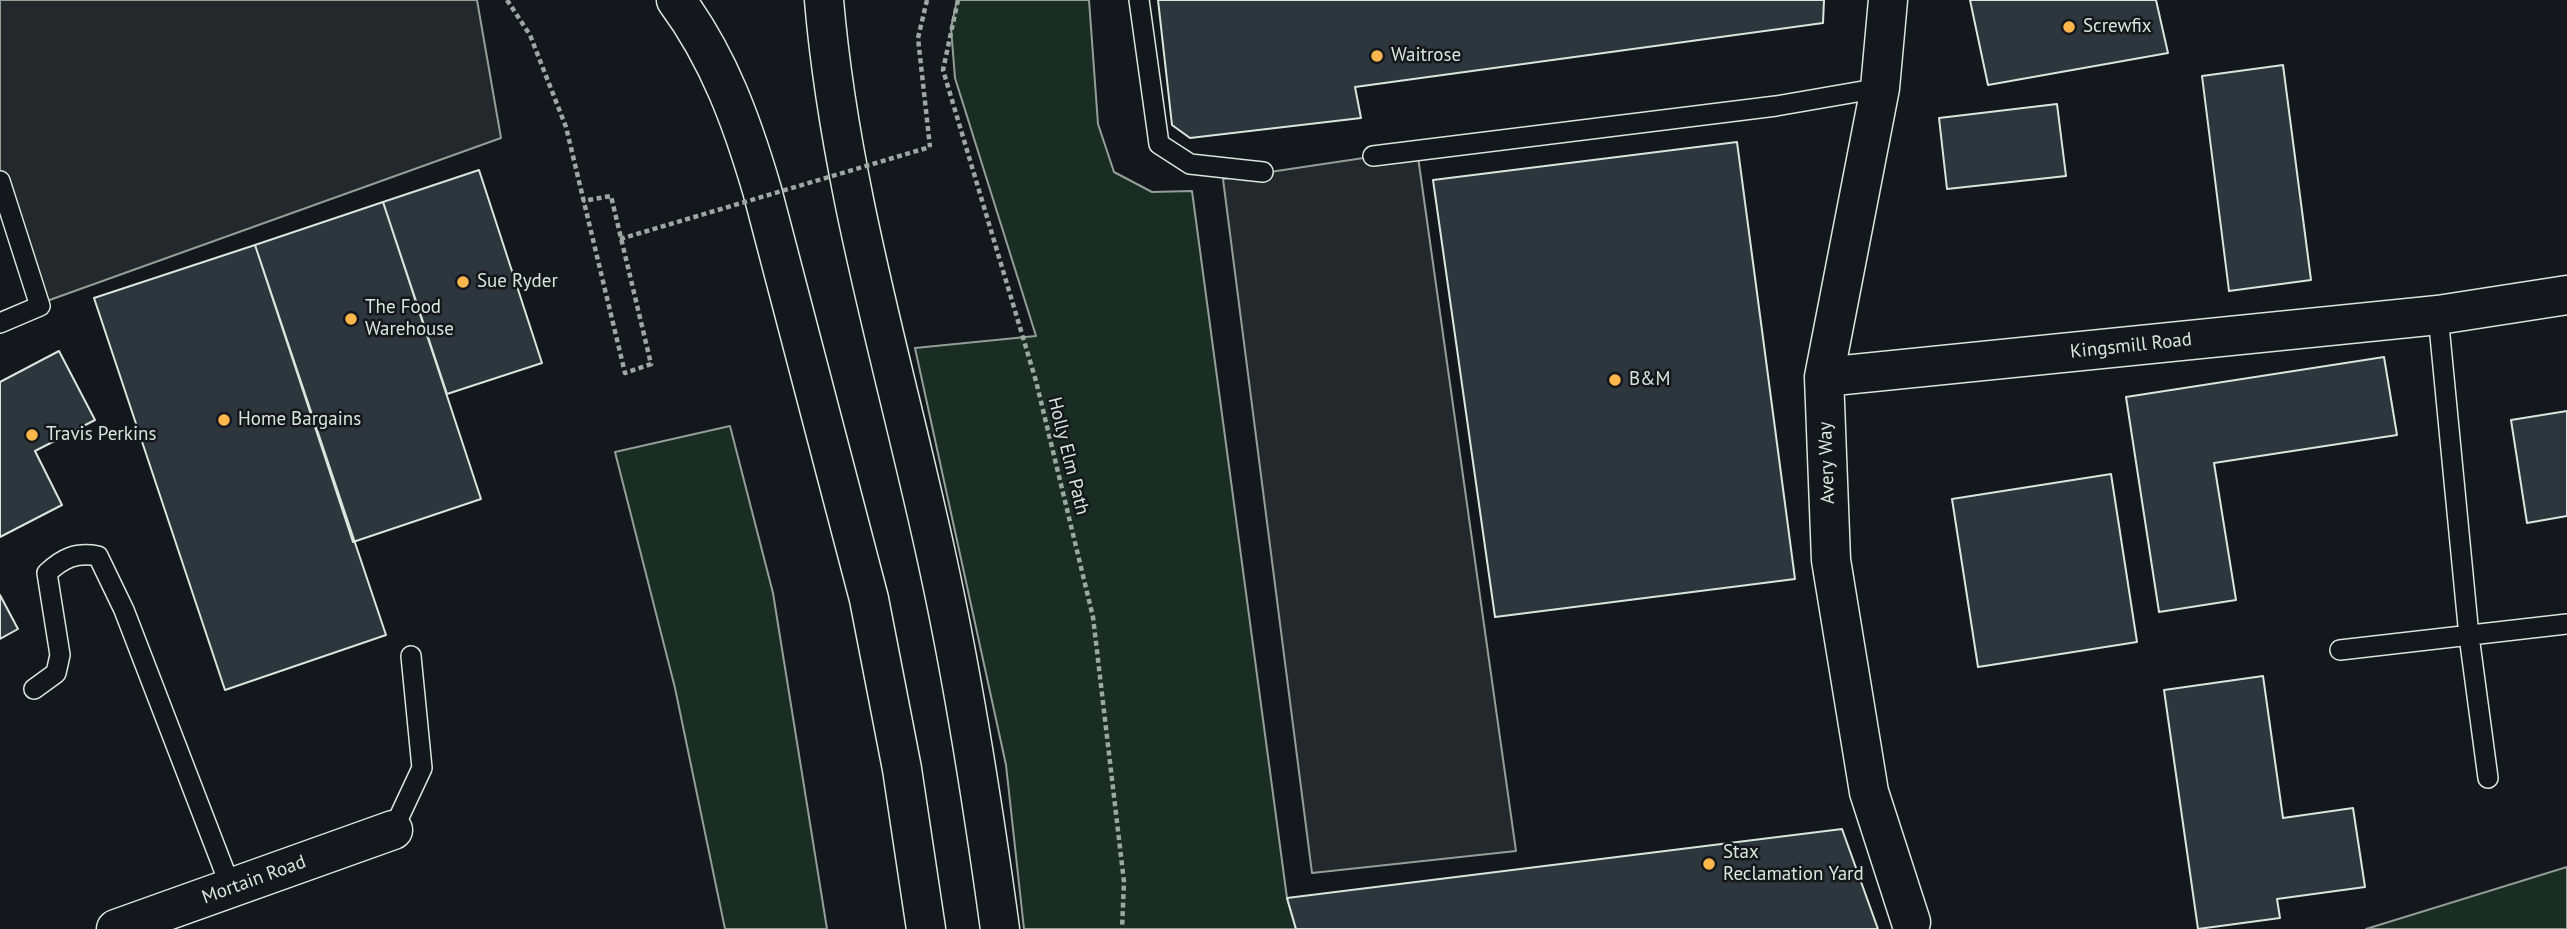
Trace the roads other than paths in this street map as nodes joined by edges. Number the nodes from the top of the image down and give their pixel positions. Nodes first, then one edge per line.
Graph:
1 (676, 0) edge
2 (824, 0) edge
3 (1139, 0) edge
4 (1888, 0) edge
5 (1880, 88) junction
6 (1373, 156) dead end
7 (1263, 172) dead end
8 (0, 181) edge
9 (2567, 295) edge
10 (2438, 315) junction
11 (0, 323) edge
12 (1824, 377) junction
13 (2567, 624) edge
14 (2469, 636) junction
15 (2340, 650) dead end
16 (411, 656) dead end
17 (34, 690) dead end
18 (2488, 778) dead end
19 (393, 830) joint
20 (231, 888) junction
21 (1912, 926) edge
22 (116, 929) edge
23 (926, 929) edge
24 (1000, 929) edge

1 - 23 main road
2 - 24 main road
3 - 7 lane
4 - 5 main road, Avery Way
5 - 6 lane
5 - 12 main road, Avery Way
8 - 11 lane
9 - 10 main road, Kingsmill Road
10 - 12 main road, Kingsmill Road
10 - 14 lane
12 - 21 main road, Avery Way
13 - 14 lane
14 - 15 lane
14 - 18 lane
16 - 19 lane
17 - 20 lane
19 - 20 main road, Mortain Road
20 - 22 main road, Mortain Road

